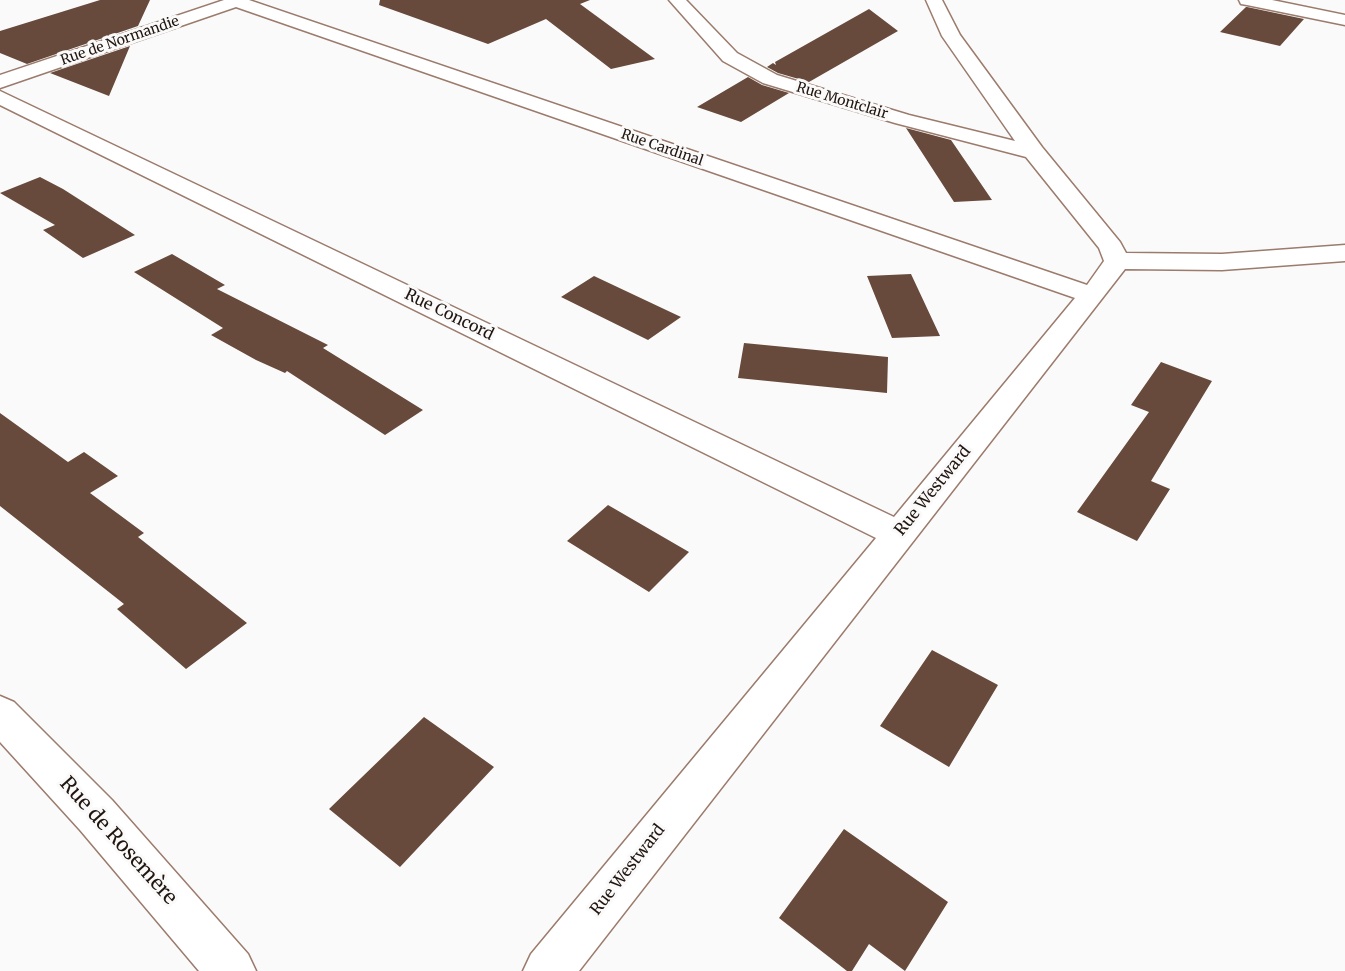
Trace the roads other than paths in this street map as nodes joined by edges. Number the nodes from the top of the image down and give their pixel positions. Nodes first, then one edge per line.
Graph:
1 (236, 0) edge
2 (677, 0) edge
3 (934, 0) edge
4 (1247, 0) edge
5 (1345, 20) edge
6 (0, 82) edge
7 (0, 97) edge
8 (1034, 152) junction
9 (1345, 253) edge
10 (1117, 261) junction
11 (1091, 296) junction
12 (899, 534) junction
13 (0, 714) edge
14 (231, 971) edge
15 (548, 971) edge

1 - 6 street, Rue de Normandie
1 - 11 street, Rue Cardinal
2 - 8 street, Rue Montclair
3 - 8 street
4 - 5 street
7 - 12 street, Rue Concord
8 - 10 street
9 - 10 street
10 - 11 street, Rue Westward
11 - 12 street, Rue Westward
12 - 15 street, Rue Westward
13 - 14 street, Rue de Rosemère

